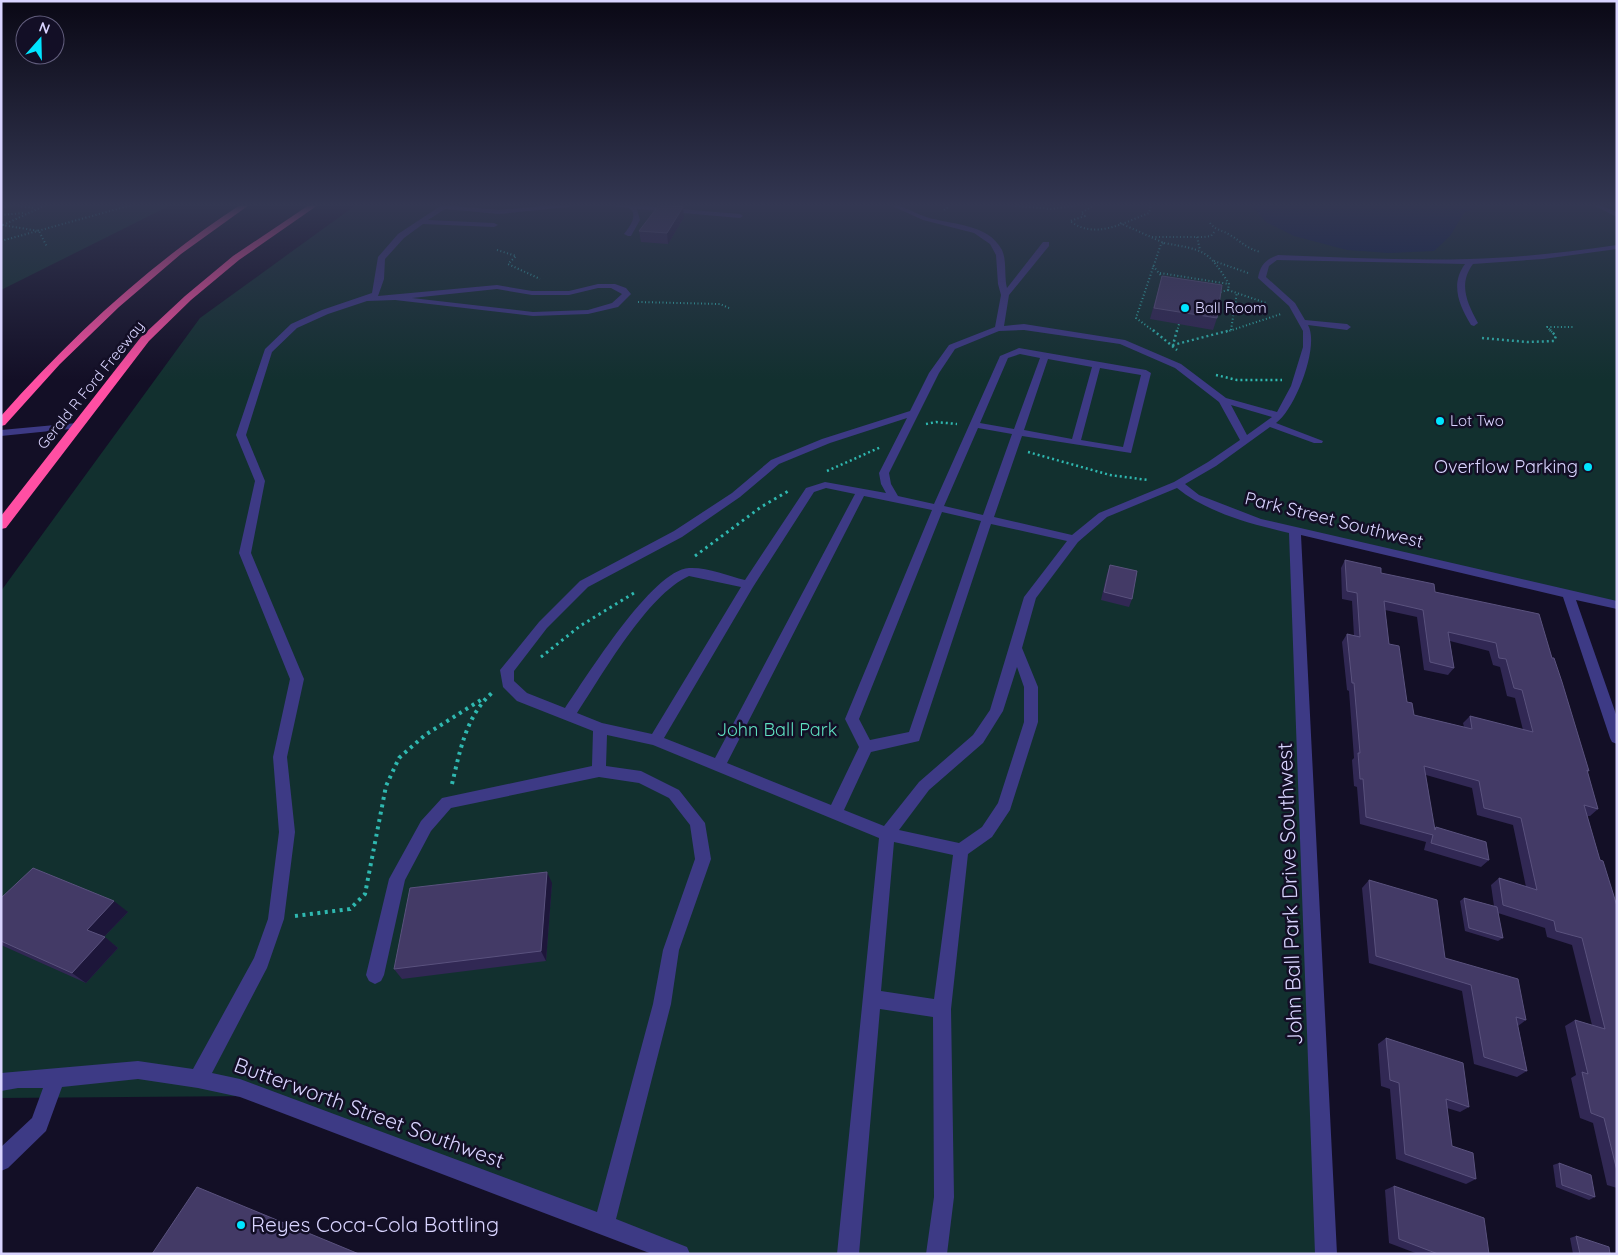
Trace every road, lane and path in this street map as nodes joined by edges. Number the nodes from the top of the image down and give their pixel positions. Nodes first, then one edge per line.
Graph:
1 (162, 264) edge
2 (229, 264) edge
3 (380, 264) edge
4 (508, 264) edge
5 (1001, 264) edge
6 (1030, 264) edge
7 (1216, 264) edge
8 (1224, 264) edge
9 (1267, 264) edge
10 (1468, 264) edge
11 (1153, 266) joint
12 (1159, 273) junction
13 (1262, 278) junction
14 (1164, 279) edge
15 (1193, 279) junction
16 (1229, 284) junction
17 (1192, 285) edge
18 (1228, 290) junction
19 (1237, 292) junction
20 (562, 293) junction
21 (1216, 293) edge
22 (1005, 295) junction
23 (396, 298) junction
24 (366, 299) junction
25 (622, 301) junction
26 (729, 308) dead end
27 (1296, 316) junction
28 (1474, 323) dead end
29 (1179, 324) edge
30 (1573, 326) dead end
31 (1347, 327) dead end
32 (998, 329) junction
33 (1231, 330) junction
34 (1482, 338) dead end
35 (1172, 345) junction
36 (1181, 355) dead end
37 (1045, 356) junction
38 (1096, 364) junction
39 (1209, 373) dead end
40 (1298, 380) junction
41 (1222, 400) junction
42 (914, 413) junction
43 (1280, 416) junction
44 (1, 423) edge
45 (1270, 424) junction
46 (976, 425) junction
47 (77, 426) junction
48 (1019, 432) junction
49 (1, 433) edge
50 (1246, 441) junction
51 (1318, 441) dead end
52 (1076, 442) junction
53 (1178, 484) junction
54 (861, 492) junction
55 (894, 498) junction
56 (938, 508) junction
57 (987, 520) junction
58 (1, 525) edge
59 (1295, 532) junction
60 (1074, 539) junction
61 (748, 585) junction
62 (1568, 594) junction
63 (1617, 605) edge
64 (1016, 648) junction
65 (484, 697) dead end
66 (567, 716) junction
67 (600, 728) junction
68 (1617, 738) edge
69 (655, 740) junction
70 (866, 747) junction
71 (719, 765) junction
72 (599, 771) junction
73 (835, 812) junction
74 (887, 834) junction
75 (961, 850) junction
76 (276, 919) junction
77 (375, 975) dead end
78 (873, 999) junction
79 (942, 1009) junction
80 (56, 1078) junction
81 (198, 1079) junction
82 (1, 1082) edge
83 (1, 1161) edge
84 (604, 1225) junction
85 (680, 1254) edge
86 (848, 1254) edge
87 (936, 1254) edge
88 (1326, 1254) edge

1 - 44 highway, Gerald R Ford Freeway
2 - 47 highway, Gerald R Ford Freeway
3 - 24 street
4 - 20 path
5 - 22 street
6 - 22 street
7 - 16 path
8 - 13 path
9 - 13 street
10 - 28 street
11 - 12 path
11 - 35 path
12 - 14 path
12 - 15 path
13 - 27 street
15 - 16 path
15 - 17 path
16 - 18 path
18 - 19 path
18 - 21 path
19 - 27 path
19 - 33 path
20 - 23 street
20 - 25 street
22 - 32 street
23 - 24 street
23 - 25 street
24 - 76 street
25 - 26 path
27 - 31 street
27 - 33 path
27 - 40 street
29 - 35 path
30 - 34 path
32 - 41 street
32 - 42 street
33 - 35 path
35 - 36 path
37 - 38 street
37 - 46 street
37 - 48 street
38 - 52 street
38 - 52 street
39 - 40 path
40 - 43 street
41 - 43 street
41 - 50 street
42 - 55 street
42 - 66 street
43 - 45 street
45 - 50 street
45 - 51 street
46 - 48 street
46 - 56 street
47 - 49 street
47 - 58 highway, Gerald R Ford Freeway
48 - 52 street
48 - 57 street
50 - 53 street
53 - 59 street, Park Street Southwest
53 - 60 street
54 - 55 street
54 - 61 street
54 - 71 street
55 - 56 street
56 - 57 street
56 - 70 street
57 - 60 street
57 - 70 street
59 - 62 street, Park Street Southwest
59 - 88 street, John Ball Park Drive Southwest
60 - 64 street
61 - 66 street
61 - 69 street
62 - 63 street, Park Street Southwest
62 - 68 street
64 - 74 street
64 - 75 street
65 - 76 path
66 - 67 street
67 - 69 street
67 - 72 street
69 - 71 street
70 - 73 street
71 - 73 street
72 - 77 street
72 - 84 street
73 - 74 street
74 - 75 street
74 - 78 street
75 - 79 street
76 - 81 street
78 - 79 street
78 - 86 street
79 - 87 street
80 - 81 street, Butterworth Street Southwest
80 - 82 street, Butterworth Street Southwest
80 - 83 street
81 - 84 street, Butterworth Street Southwest
84 - 85 street, Butterworth Street Southwest

